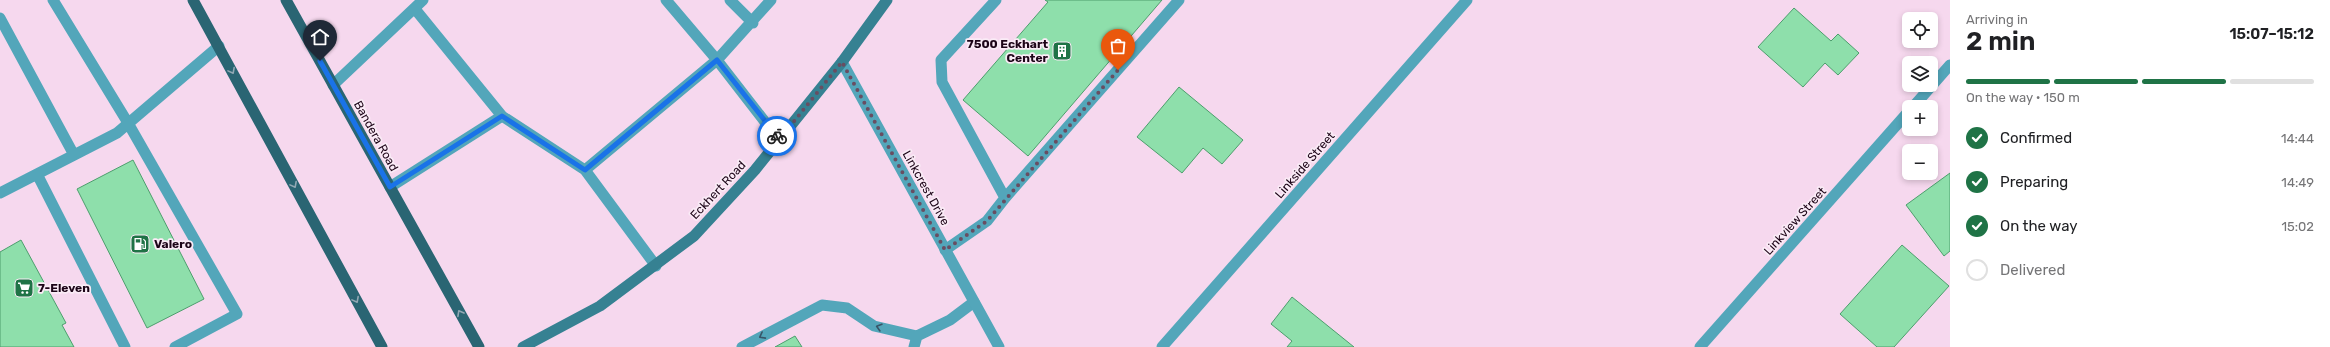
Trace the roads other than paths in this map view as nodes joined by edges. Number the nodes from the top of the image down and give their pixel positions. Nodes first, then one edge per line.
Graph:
1 (53, 0) edge
2 (194, 0) edge
3 (286, 0) edge
4 (423, 0) edge
5 (666, 0) edge
6 (730, 0) edge
7 (771, 0) edge
8 (887, 0) edge
9 (996, 0) edge
10 (1180, 0) edge
11 (1468, 0) edge
12 (415, 9) junction
13 (0, 18) edge
14 (753, 23) junction
15 (218, 46) junction
16 (717, 60) junction
17 (842, 62) junction
18 (1950, 65) edge
19 (333, 85) junction
20 (1919, 100) edge
21 (502, 116) junction
22 (1902, 119) edge
23 (128, 124) junction
24 (779, 140) junction
25 (74, 155) junction
26 (585, 170) junction
27 (37, 174) junction
28 (390, 187) junction
29 (0, 193) edge
30 (1005, 198) junction
31 (945, 250) junction
32 (656, 266) junction
33 (974, 302) junction
34 (917, 336) junction
35 (125, 347) edge
36 (175, 347) edge
37 (382, 347) edge
38 (479, 347) edge
39 (523, 347) edge
40 (742, 347) edge
41 (914, 347) edge
42 (999, 347) edge
43 (1162, 347) edge
44 (1700, 347) edge

1 - 23 street
2 - 15 main road
3 - 19 main road, Bandera Road
4 - 12 street
5 - 16 street
6 - 14 street
7 - 14 street
8 - 17 main road, Eckhert Road
9 - 30 street
10 - 30 street
11 - 43 street, Linkside Street
12 - 19 street
12 - 21 street
13 - 25 street
14 - 16 street
15 - 23 street
15 -> 37 main road
16 - 24 street
16 - 26 street
17 - 24 main road, Eckhert Road
17 - 31 street, Linkcrest Drive
18 - 20 street
19 - 28 main road, Bandera Road
21 - 26 street
21 - 28 street
22 - 44 street, Linkview Street
23 - 25 street
23 - 36 street
24 - 32 main road, Eckhert Road
25 - 27 street
26 - 32 street
27 - 29 street
27 - 35 street
38 -> 28 main road, Bandera Road
30 - 31 street
31 - 33 street, Linkcrest Drive
32 - 39 main road, Eckhert Road
33 - 34 street
33 - 42 street, Linkcrest Drive
34 -> 40 street
34 - 41 street

